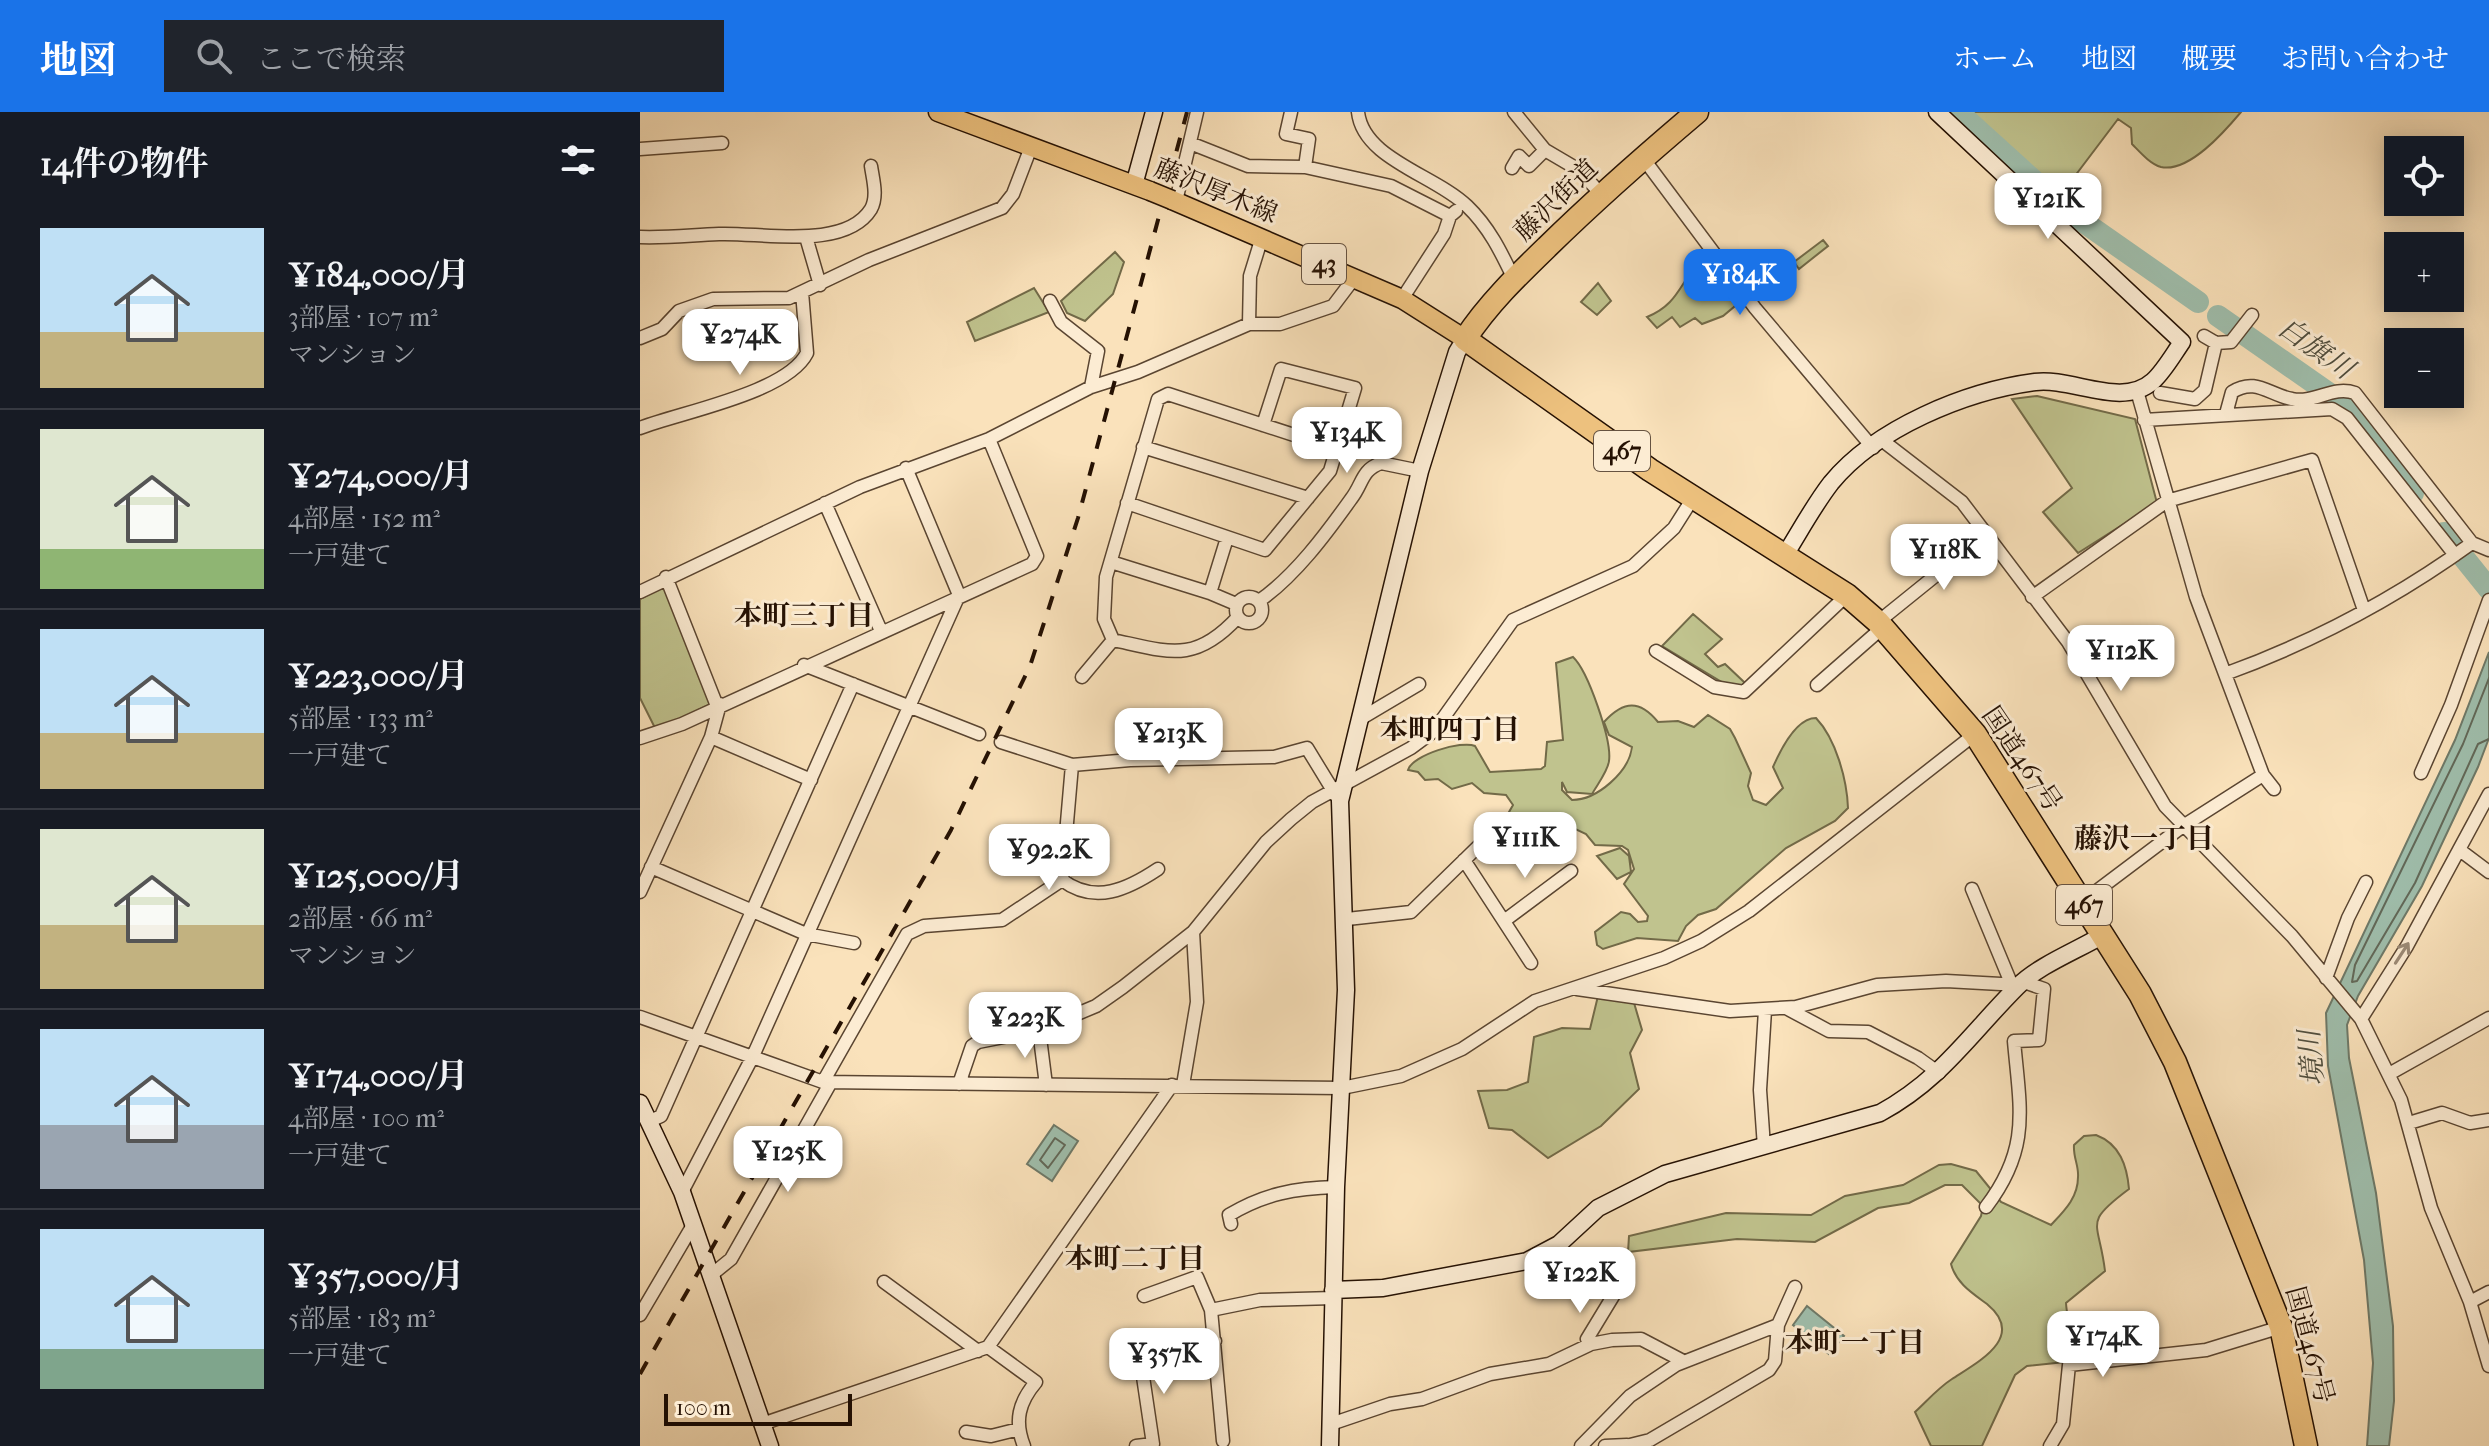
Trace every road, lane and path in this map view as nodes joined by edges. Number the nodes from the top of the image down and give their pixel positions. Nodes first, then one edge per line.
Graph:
1 (938, 112) edge
2 (1154, 112) edge
3 (1197, 112) edge
4 (1291, 112) edge
5 (1514, 112) edge
6 (1697, 112) edge
7 (1937, 112) edge
8 (1355, 113) edge
9 (722, 143) dead end
10 (1190, 143) junction
11 (1031, 147) junction
12 (640, 149) edge
13 (1545, 150) junction
14 (1643, 158) junction
15 (871, 166) dead end
16 (1305, 167) junction
17 (1512, 168) dead end
18 (1142, 188) junction
19 (1601, 194) junction
20 (1174, 200) junction
21 (1465, 205) junction
22 (1450, 216) junction
23 (640, 237) edge
24 (806, 237) junction
25 (1262, 237) junction
26 (1355, 277) junction
27 (1514, 279) junction
28 (820, 285) junction
29 (802, 292) junction
30 (1402, 299) junction
31 (1050, 301) dead end
32 (2249, 320) dead end
33 (1249, 324) junction
34 (2204, 336) dead end
35 (640, 338) edge
36 (1465, 339) junction
37 (2216, 343) junction
38 (1091, 387) junction
39 (2137, 391) junction
40 (2160, 393) dead end
41 (2226, 414) junction
42 (2144, 420) junction
43 (1263, 425) junction
44 (640, 428) edge
45 (989, 439) junction
46 (1878, 445) junction
47 (1143, 447) junction
48 (1337, 449) junction
49 (906, 468) junction
50 (1420, 471) junction
51 (1308, 498) junction
52 (1693, 498) junction
53 (2167, 501) junction
54 (825, 503) junction
55 (1127, 503) junction
56 (1987, 534) junction
57 (1227, 538) junction
58 (2472, 543) junction
59 (2489, 550) edge
60 (1785, 555) junction
61 (2455, 555) junction
62 (1111, 562) junction
63 (666, 577) junction
64 (640, 592) edge
65 (1210, 593) junction
66 (959, 595) junction
67 (1847, 595) junction
68 (2032, 597) junction
69 (2489, 600) edge
70 (1259, 601) junction
71 (2364, 610) junction
72 (1237, 611) junction
73 (1880, 625) junction
74 (881, 631) junction
75 (1113, 640) junction
76 (1656, 651) dead end
77 (804, 665) junction
78 (2225, 674) junction
79 (1082, 677) dead end
80 (853, 684) junction
81 (1419, 684) dead end
82 (1817, 685) dead end
83 (718, 705) junction
84 (908, 706) junction
85 (1360, 719) junction
86 (979, 734) dead end
87 (1975, 734) junction
88 (711, 737) junction
89 (640, 738) edge
90 (1001, 742) dead end
91 (1072, 765) junction
92 (2421, 773) dead end
93 (2263, 775) junction
94 (811, 780) junction
95 (2274, 789) dead end
96 (1338, 792) junction
97 (2487, 804) edge
98 (2183, 826) junction
99 (1494, 831) dead end
100 (2461, 851) junction
101 (1464, 860) junction
102 (651, 867) junction
103 (1158, 869) dead end
104 (1571, 871) dead end
105 (2489, 872) edge
106 (1062, 880) junction
107 (2366, 882) dead end
108 (1972, 889) dead end
109 (640, 892) edge
110 (2082, 902) junction
111 (750, 910) junction
112 (1347, 919) junction
113 (1504, 921) junction
114 (1193, 932) junction
115 (806, 934) junction
116 (2103, 935) junction
117 (854, 943) dead end
118 (1531, 963) dead end
119 (2329, 980) junction
120 (2018, 983) junction
121 (1574, 989) junction
122 (1786, 1008) junction
123 (1765, 1010) junction
124 (2357, 1014) junction
125 (640, 1017) edge
126 (2489, 1018) edge
127 (2482, 1026) edge
128 (1039, 1030) junction
129 (694, 1036) junction
130 (753, 1056) junction
131 (1939, 1073) junction
132 (2389, 1074) junction
133 (827, 1082) junction
134 (959, 1084) junction
135 (1046, 1085) junction
136 (1178, 1085) junction
137 (1342, 1088) junction
138 (640, 1103) edge
139 (2489, 1120) edge
140 (650, 1121) junction
141 (2409, 1123) junction
142 (1764, 1147) junction
143 (1336, 1187) junction
144 (682, 1192) junction
145 (1986, 1207) dead end
146 (1231, 1224) dead end
147 (693, 1225) junction
148 (710, 1276) junction
149 (884, 1282) dead end
150 (1621, 1283) dead end
151 (1795, 1287) dead end
152 (2489, 1292) edge
153 (1334, 1294) junction
154 (1144, 1296) dead end
155 (2470, 1302) junction
156 (1211, 1310) junction
157 (640, 1315) edge
158 (1778, 1325) junction
159 (2281, 1327) junction
160 (1215, 1341) junction
161 (1591, 1344) junction
162 (983, 1349) junction
163 (1683, 1361) junction
164 (2489, 1366) edge
165 (762, 1424) junction
166 (1331, 1424) junction
167 (1019, 1429) junction
168 (966, 1432) dead end
169 (1223, 1441) dead end
170 (1626, 1445) edge
171 (770, 1446) edge
172 (1024, 1446) edge
173 (1136, 1446) edge
174 (1330, 1446) edge
175 (1581, 1446) edge
176 (1605, 1446) edge
177 (2050, 1446) edge
178 (2306, 1446) edge

1 - 11 main road, 藤沢厚木線 / 43
2 - 18 street
3 - 10 street
4 - 16 street
5 - 13 street
6 - 14 highway, 藤沢街道
7 - 39 street
8 - 21 street
9 - 12 street
10 - 16 street
10 - 20 street
11 - 18 main road, 藤沢厚木線 / 43
11 - 28 street
13 - 17 street
13 - 19 street
14 - 19 highway, 藤沢街道
14 - 46 street
15 - 24 street
16 - 22 street
18 - 20 main road, 藤沢厚木線 / 43, bridge
19 - 27 highway, 藤沢街道
20 - 25 main road, 藤沢厚木線 / 43
21 - 22 street
21 - 27 street
22 - 30 street
23 - 24 street
24 - 28 street
25 - 26 main road, 藤沢厚木線 / 43
25 - 33 street
26 - 30 main road, 藤沢厚木線 / 43
26 - 33 street
27 - 36 highway, 藤沢街道
28 - 29 street
29 - 35 street
29 - 44 street
30 - 36 main road, 藤沢厚木線 / 43
31 - 38 street
32 - 37 street
33 - 38 street
34 - 37 street
36 - 50 street
36 - 52 highway, 国道467号 / 467
37 - 40 street
38 - 45 street
39 - 42 street
39 - 46 street
41 - 42 street
41 - 58 street
41 - 61 street
42 - 53 street
43 - 47 street
43 - 48 street
43 - 48 street
45 - 49 street
45 - 66 street
46 - 56 street
46 - 60 street
47 - 51 street
47 - 55 street
48 - 51 street
49 - 54 street
49 - 66 street
50 - 70 street
50 - 85 street
51 - 57 street
52 - 60 highway, 国道467号 / 467
52 - 96 street
53 - 68 street
53 - 71 street
53 - 78 street
54 - 63 street
54 - 74 street
55 - 57 street
55 - 62 street
56 - 68 street
56 - 73 street
57 - 65 street
58 - 59 street
58 - 61 street
60 - 67 highway, 国道467号 / 467
61 - 71 street
62 - 65 street
62 - 75 street
63 - 64 street
63 - 83 street
65 - 72 street
66 - 74 street
66 - 84 street
67 - 73 highway, 国道467号 / 467
67 - 76 street
68 - 98 street
69 - 92 street
70 - 72 street
70 - 72 street
71 - 78 street
72 - 75 street
73 - 82 street
73 - 87 highway, 国道467号 / 467
74 - 77 street
75 - 79 street
77 - 80 street
77 - 83 street
78 - 93 street
80 - 84 street
80 - 94 street
81 - 85 street
83 - 88 street
83 - 89 street
84 - 86 street
84 - 115 street
85 - 96 street
87 - 110 highway, 国道467号 / 467
87 - 121 street
88 - 94 street
88 - 102 street
90 - 91 street
91 - 96 street
91 - 106 street
93 - 95 street
93 - 98 street
94 - 111 street
96 - 112 street
96 - 114 street
97 - 100 street
98 - 110 street
98 - 119 street
99 - 101 street
100 - 105 street
124 -> 100 street
101 - 112 street
101 - 113 street
102 - 109 street
102 - 111 street
103 - 106 street
104 - 113 street
106 - 133 street
107 - 119 street
108 - 120 street
110 - 116 highway, 国道467号 / 467
111 - 115 street
111 - 129 street
112 - 137 street
113 - 118 street
114 - 128 street
114 - 136 street
115 - 117 street
115 - 130 street
116 - 120 street
116 - 159 highway, 国道467号 / 467
119 - 124 street
120 - 122 street
120 - 131 street
120 - 145 street
121 - 123 street
121 - 137 street
122 - 123 street
122 - 131 street
123 - 142 street
124 - 132 street
125 - 129 street
126 - 127 street
127 - 132 street
128 - 134 street
128 - 135 street
129 - 130 street
129 - 140 street
130 - 133 street
130 - 144 street
131 - 142 street
132 - 141 street
133 - 134 street
133 - 148 street
134 - 135 street
135 - 136 street
136 - 137 street
136 - 162 street
137 - 143 street
138 - 140 street
139 - 141 street
140 - 144 street
141 - 155 street
142 - 153 street
143 - 146 street
143 - 153 street
144 - 147 street
147 - 148 street
147 - 157 street
148 - 165 street
149 - 162 street
150 - 161 street
151 - 158 street
152 - 155 street
153 - 156 street
153 - 166 street
154 - 156 street
155 - 164 street
156 - 160 street
158 - 163 street
158 - 170 street
159 - 177 street
159 - 178 highway, 国道467号 / 467
160 - 169 street
160 - 173 street
161 - 163 street
161 - 166 street
162 - 165 street
162 - 167 street
163 - 175 street
165 - 171 street
166 - 174 street
167 - 168 street
167 - 172 street
170 - 176 street

